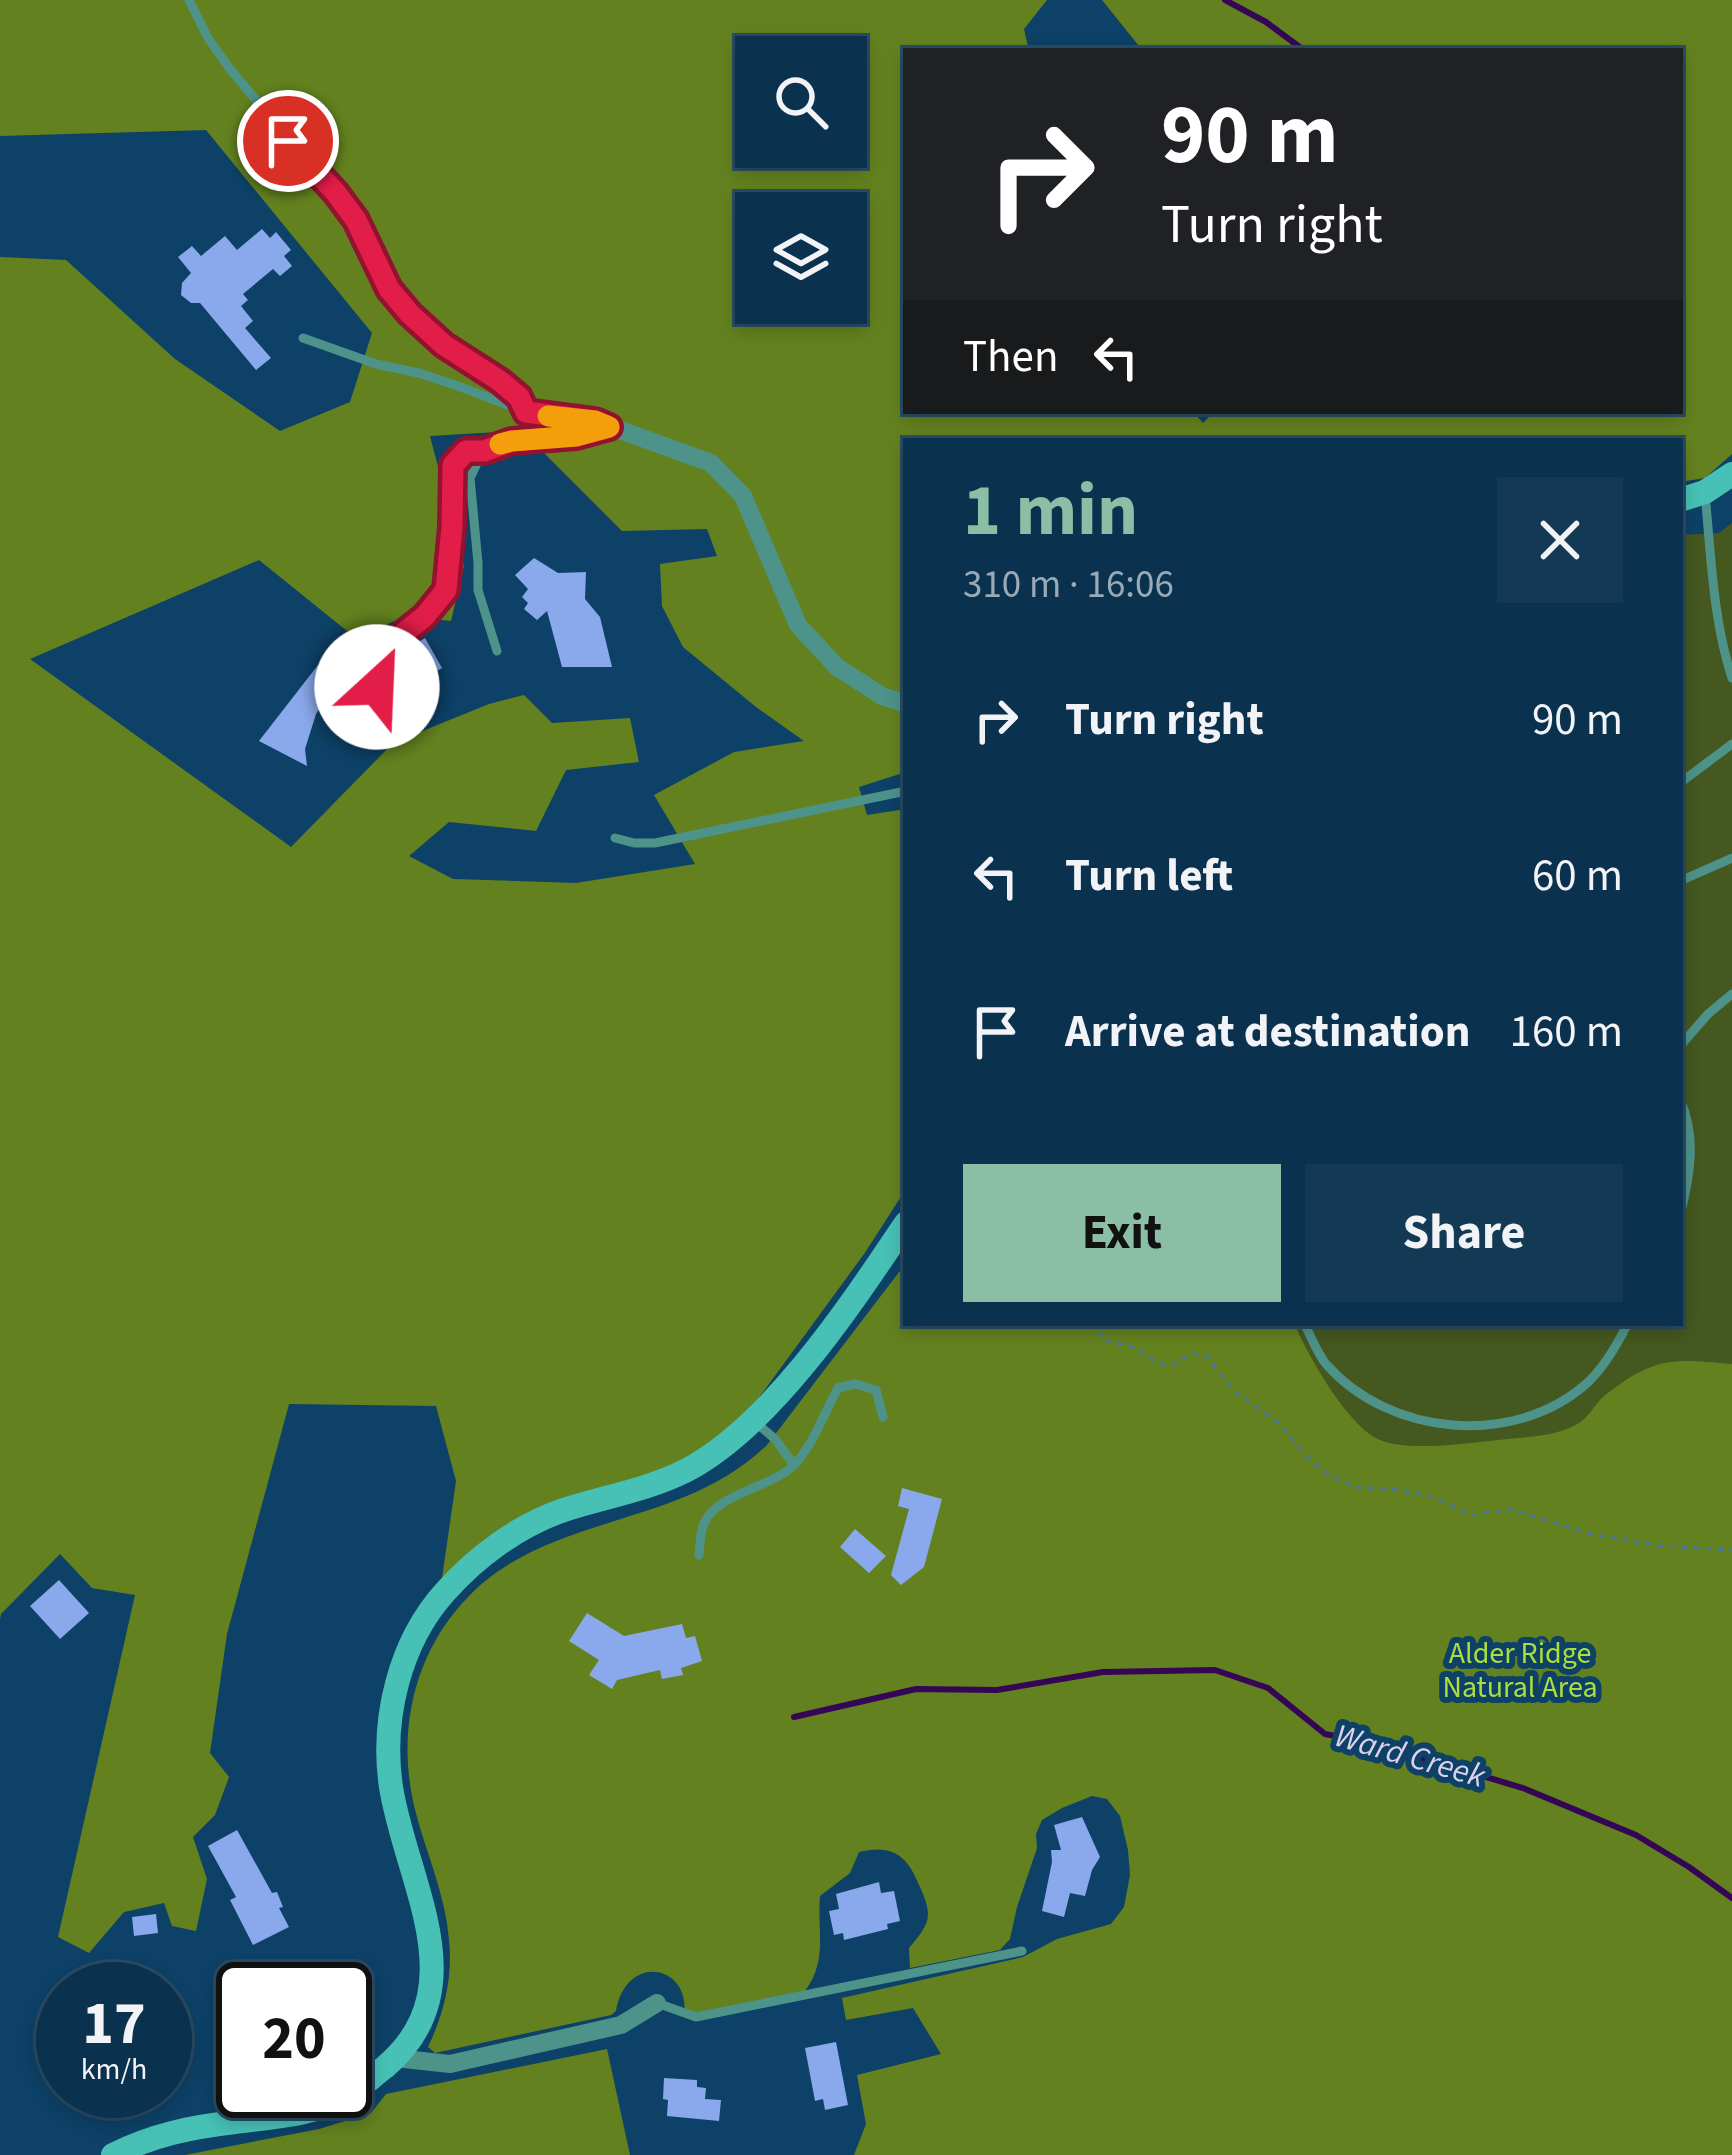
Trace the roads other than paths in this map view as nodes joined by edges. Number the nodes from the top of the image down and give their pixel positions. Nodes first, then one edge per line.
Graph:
1 (189, 0) edge
2 (303, 338) dead end
3 (526, 412) junction
4 (609, 427) junction
5 (484, 451) junction
6 (1732, 474) edge
7 (1705, 492) junction
8 (1683, 499) edge
9 (1732, 613) edge
10 (1719, 617) junction
11 (497, 651) dead end
12 (1732, 678) edge
13 (377, 687) dead end
14 (903, 703) edge
15 (1732, 744) edge
16 (1683, 781) edge
17 (903, 792) edge
18 (615, 838) dead end
19 (1732, 858) edge
20 (1683, 880) edge
21 (1732, 994) edge
22 (1683, 1043) edge
23 (1683, 1107) edge
24 (1683, 1204) edge
25 (903, 1226) edge
26 (1306, 1326) edge
27 (1626, 1326) edge
28 (884, 1417) dead end
29 (754, 1421) junction
30 (794, 1465) junction
31 (699, 1555) dead end
32 (1022, 1951) dead end
33 (657, 2002) joint
34 (394, 2058) junction
35 (113, 2155) edge

1 - 3 lane
2 - 3 lane
3 - 4 lane
4 - 5 lane
4 - 14 street
5 - 11 lane
5 - 13 lane
6 - 7 main road
7 - 8 main road
7 - 10 lane
9 - 10 lane
10 - 12 lane
15 - 16 lane
17 - 18 lane
19 - 20 lane
21 - 22 lane
23 - 24 lane
25 - 29 main road
26 - 27 lane
28 - 30 lane
29 - 30 lane
29 - 34 main road
30 - 31 lane
32 - 33 lane
33 - 34 street
34 - 35 main road

